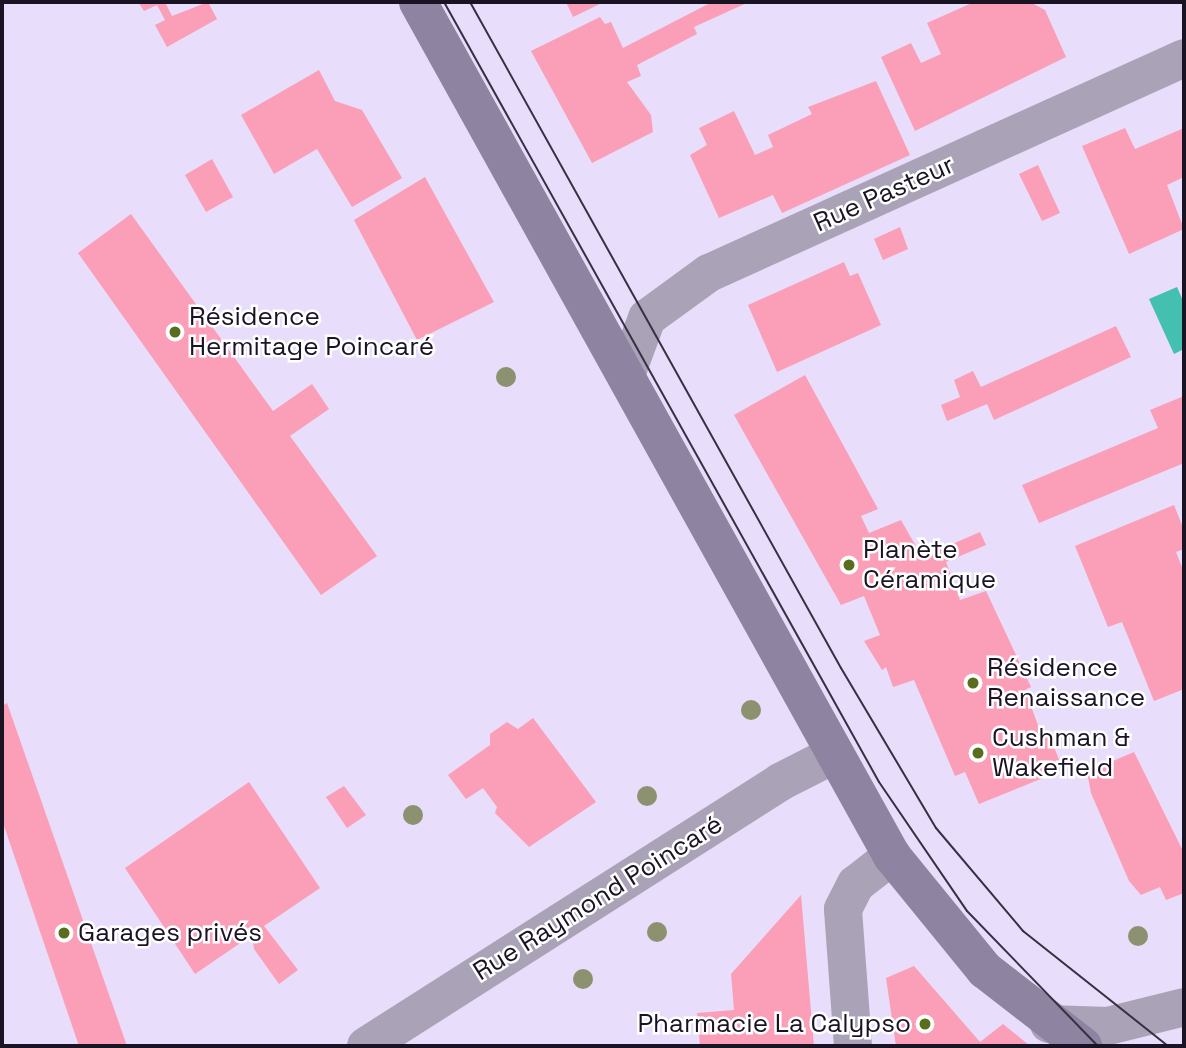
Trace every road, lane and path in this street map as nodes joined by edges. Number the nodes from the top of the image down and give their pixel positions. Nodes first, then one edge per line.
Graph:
1 (418, 2) edge
2 (1184, 58) edge
3 (626, 375) junction
4 (833, 755) junction
5 (892, 856) junction
6 (1184, 1007) edge
7 (1049, 1024) junction
8 (366, 1046) edge
9 (853, 1046) edge
10 (1083, 1046) edge

1 - 3 main road
2 - 3 street, Rue Pasteur
3 - 4 main road
4 - 5 main road
4 - 8 street, Rue Raymond Poincaré
5 - 7 main road
5 - 9 street
6 - 7 street
7 - 10 main road

